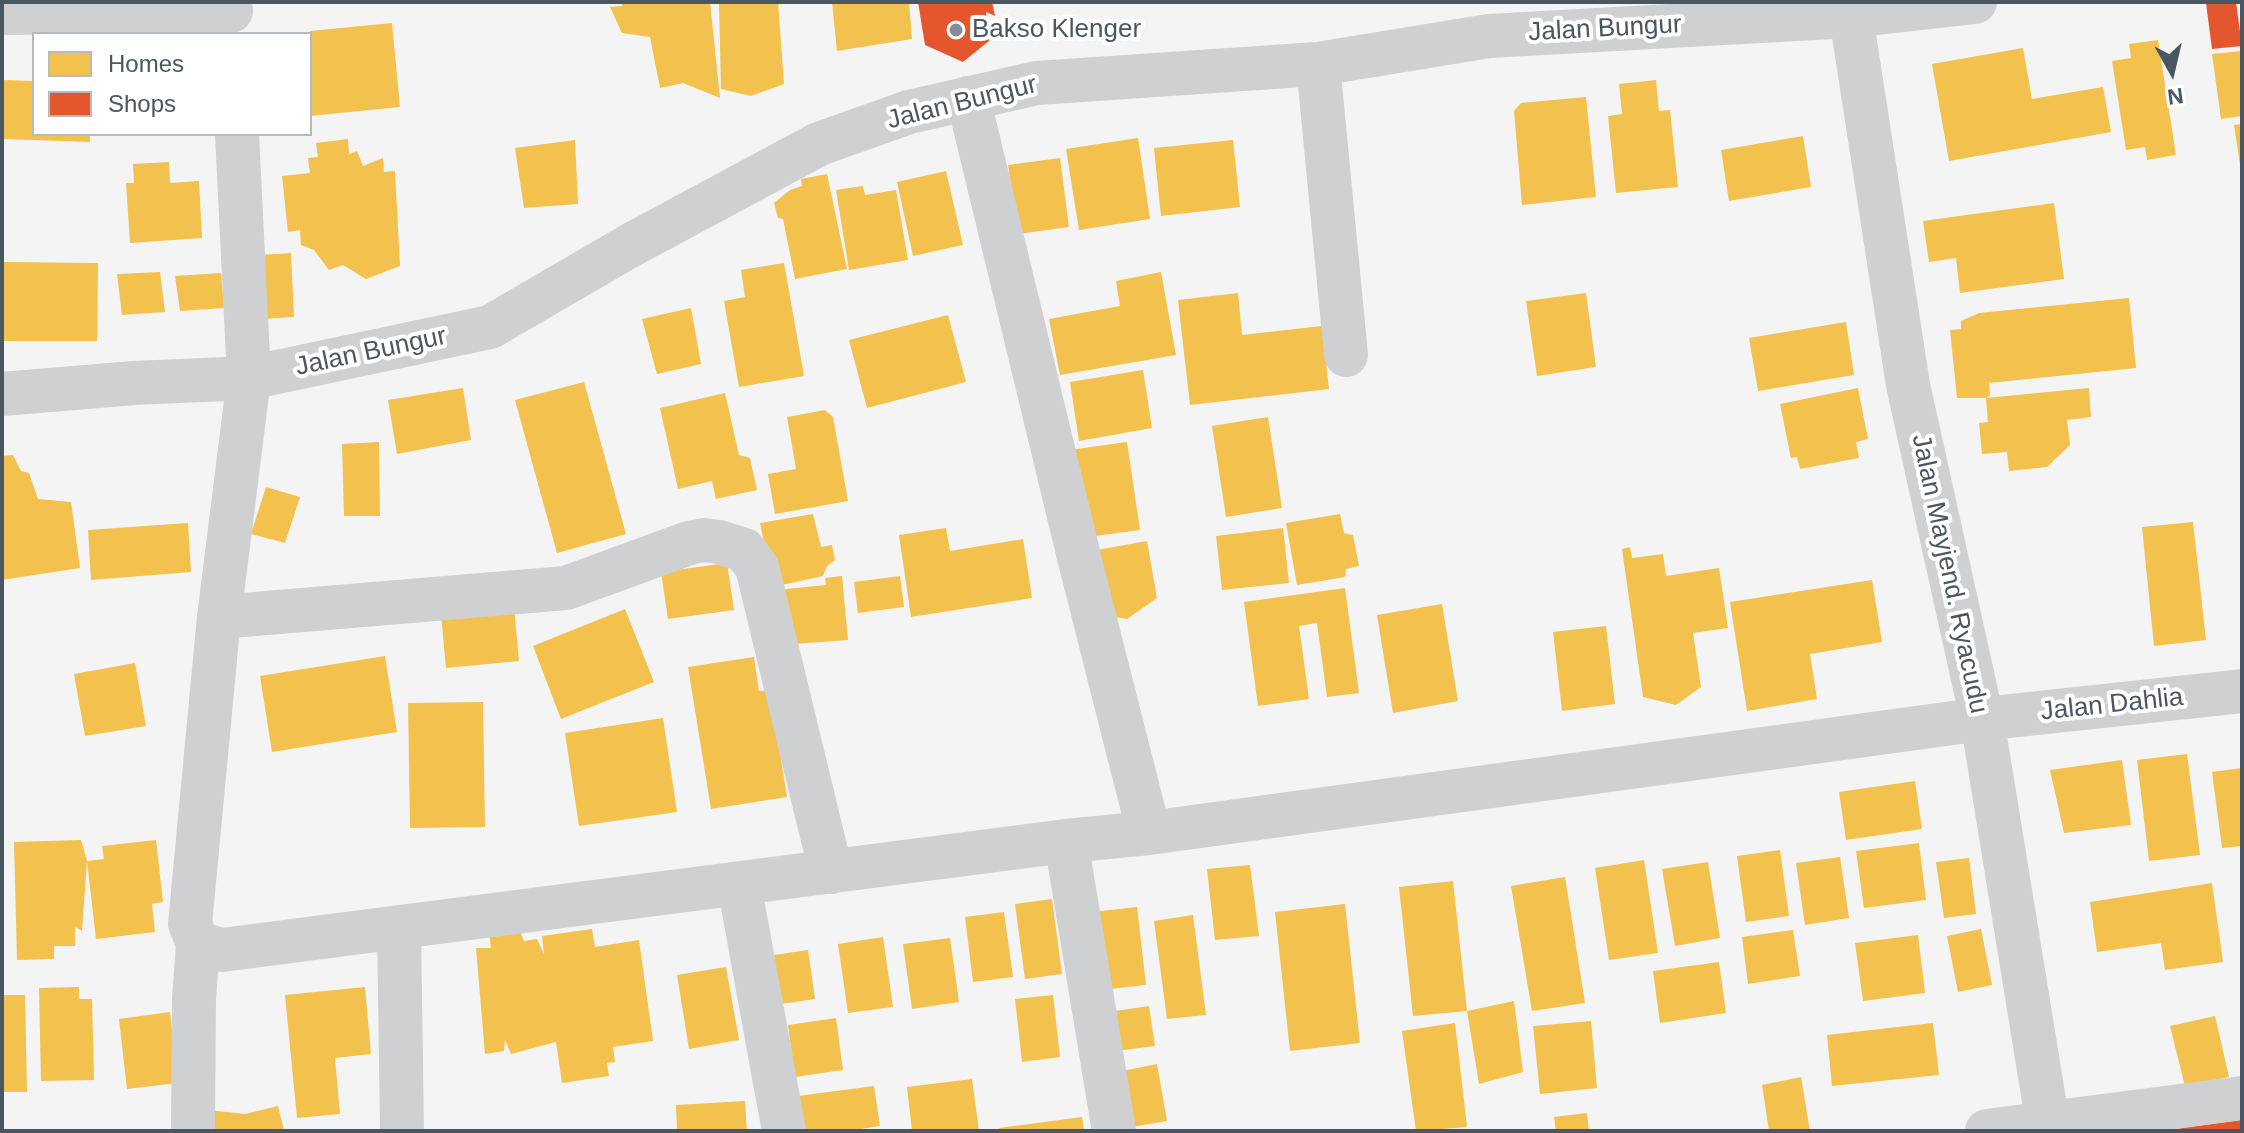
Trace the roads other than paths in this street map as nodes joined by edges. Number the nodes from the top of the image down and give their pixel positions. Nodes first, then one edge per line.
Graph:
1 (1974, 2) edge
2 (2, 13) edge
3 (231, 16) edge
4 (1851, 16) junction
5 (1318, 64) junction
6 (968, 98) junction
7 (237, 136) edge
8 (1346, 355) dead end
9 (249, 378) junction
10 (2, 394) edge
11 (219, 617) junction
12 (2242, 691) edge
13 (1982, 719) junction
14 (1149, 833) junction
15 (1066, 841) junction
16 (831, 872) junction
17 (739, 884) junction
18 (399, 928) junction
19 (198, 943) junction
20 (2242, 1098) edge
21 (2048, 1127) edge
22 (193, 1131) edge
23 (402, 1131) edge
24 (784, 1131) edge
25 (1114, 1131) edge
26 (1987, 1131) edge

1 - 4 street, Jalan Bungur
2 - 3 street
4 - 5 street, Jalan Bungur
4 - 13 street, Jalan Mayjend. Ryacudu
5 - 6 street, Jalan Bungur
5 - 8 street
6 - 9 street, Jalan Bungur
6 - 14 street
7 - 9 street
9 - 10 street, Jalan Bungur
9 - 11 street
11 - 16 street
11 - 19 street
12 - 13 street, Jalan Dahlia
13 - 14 street, Jalan Dahlia
13 - 21 street, Jalan Mayjend. Ryacudu
14 - 15 street, Jalan Dahlia
15 - 16 street, Jalan Dahlia
15 - 25 street
16 - 17 street, Jalan Dahlia
17 - 18 street, Jalan Dahlia
17 - 24 street
18 - 19 street, Jalan Dahlia
18 - 23 street
19 - 22 street
20 - 21 street
21 - 26 street

